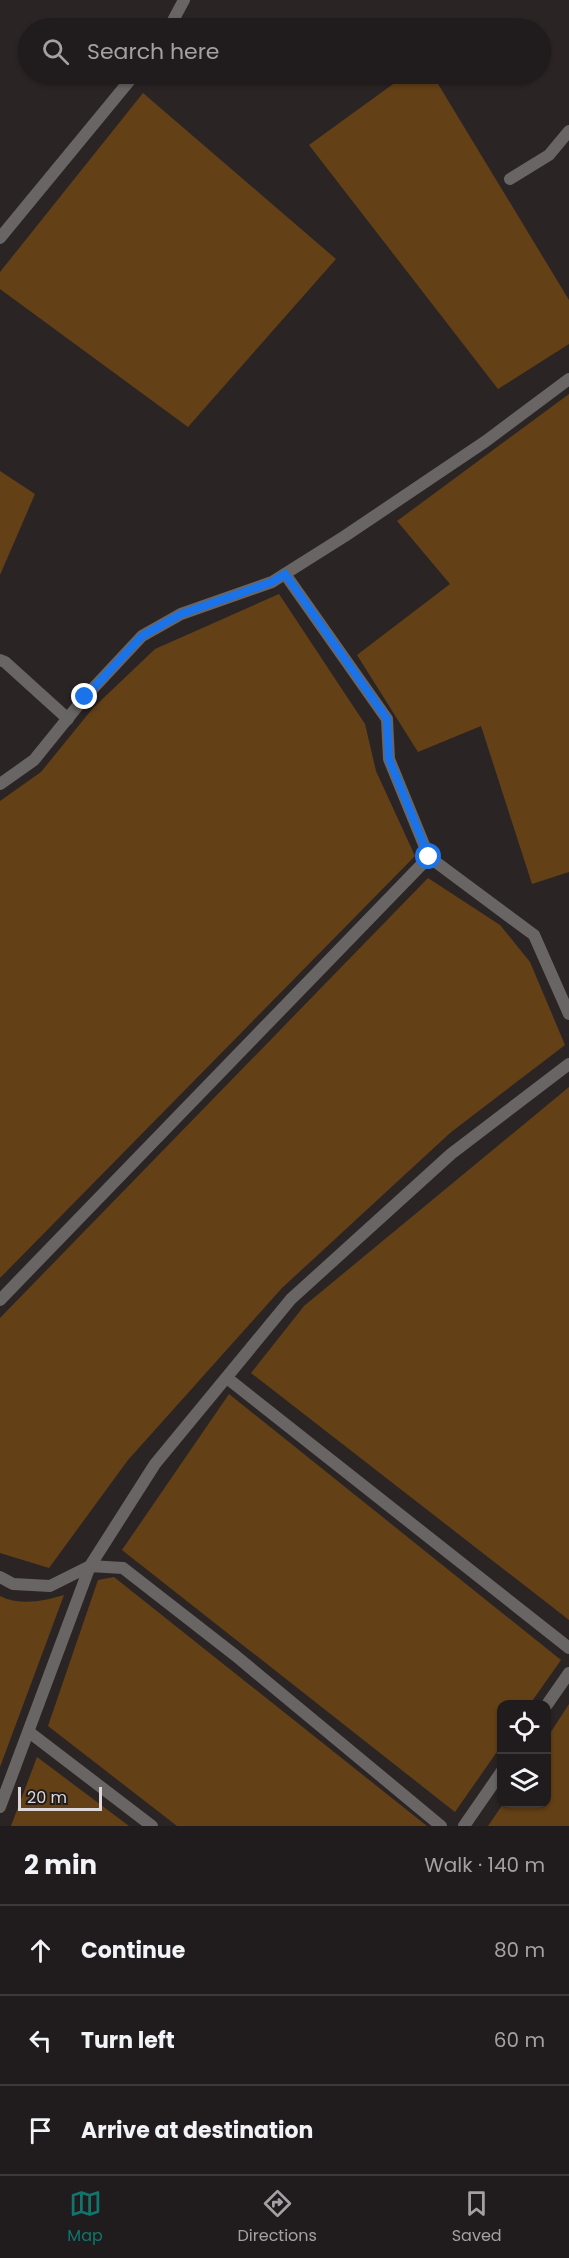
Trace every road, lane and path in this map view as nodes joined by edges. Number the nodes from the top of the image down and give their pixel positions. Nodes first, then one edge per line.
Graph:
1 (184, 0) edge
2 (174, 18) edge
3 (127, 84) edge
4 (569, 131) edge
5 (510, 179) dead end
6 (0, 238) edge
7 (569, 379) edge
8 (285, 574) junction
9 (0, 660) edge
10 (68, 719) junction
11 (0, 784) edge
12 (429, 857) junction
13 (569, 1014) edge
14 (569, 1064) edge
15 (0, 1300) edge
16 (226, 1378) junction
17 (90, 1566) junction
18 (0, 1577) edge
19 (569, 1648) edge
20 (569, 1673) edge
21 (550, 1700) edge
22 (29, 1732) junction
23 (497, 1777) edge
24 (0, 1807) edge
25 (152, 1826) edge
26 (441, 1826) edge
27 (464, 1826) edge

1 - 2 lane
3 - 6 lane
4 - 5 lane
7 - 8 lane
8 - 10 lane
8 - 12 lane
9 - 10 lane
10 - 11 lane
12 - 13 lane
12 - 15 lane
14 - 16 lane
16 - 17 lane
16 - 19 lane
17 - 18 lane
17 - 22 lane
17 - 26 lane
20 - 21 lane
22 - 24 lane
22 - 25 lane
23 - 27 lane

